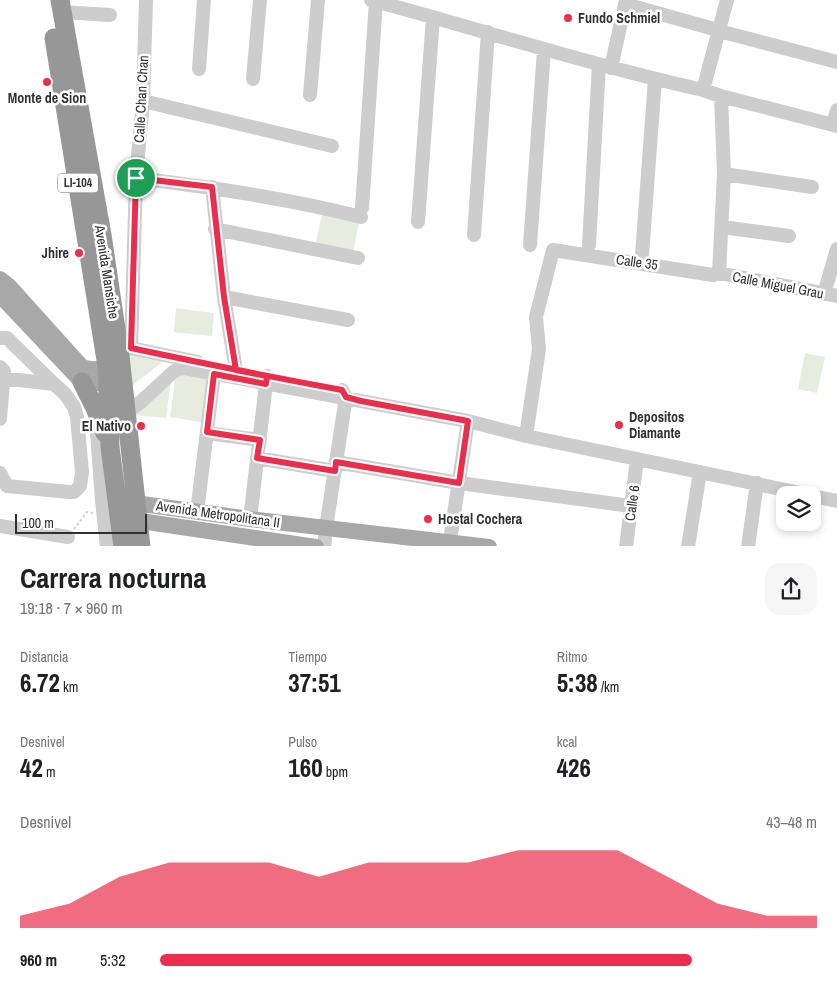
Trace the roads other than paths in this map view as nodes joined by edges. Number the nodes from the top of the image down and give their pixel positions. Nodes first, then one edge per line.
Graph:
1 (47, 0) edge
2 (146, 0) edge
3 (204, 0) edge
4 (260, 0) edge
5 (318, 0) edge
6 (373, 0) edge
7 (727, 0) edge
8 (626, 2) edge
9 (61, 6) edge
10 (110, 16) dead end
11 (433, 17) junction
12 (717, 30) junction
13 (488, 32) junction
14 (544, 50) junction
15 (837, 62) edge
16 (605, 66) junction
17 (198, 69) dead end
18 (253, 79) dead end
19 (655, 79) junction
20 (703, 90) junction
21 (310, 95) dead end
22 (721, 96) junction
23 (143, 100) junction
24 (837, 110) edge
25 (73, 113) junction
26 (835, 126) edge
27 (332, 146) dead end
28 (724, 174) junction
29 (136, 178) junction
30 (212, 187) junction
31 (812, 187) dead end
32 (418, 222) dead end
33 (722, 227) junction
34 (215, 229) junction
35 (474, 235) dead end
36 (789, 236) dead end
37 (530, 245) dead end
38 (589, 245) dead end
39 (837, 249) edge
40 (642, 255) dead end
41 (358, 258) dead end
42 (719, 273) junction
43 (2, 291) edge
44 (830, 295) edge
45 (224, 297) junction
46 (348, 320) dead end
47 (0, 338) edge
48 (118, 365) junction
49 (236, 370) junction
50 (1, 374) edge
51 (214, 374) junction
52 (266, 380) junction
53 (82, 382) junction
54 (54, 384) junction
55 (346, 397) junction
56 (95, 408) junction
57 (126, 413) junction
58 (0, 419) edge
59 (468, 421) junction
60 (207, 432) junction
61 (526, 436) junction
62 (260, 440) junction
63 (110, 447) junction
64 (257, 458) junction
65 (637, 459) junction
66 (336, 466) junction
67 (700, 472) junction
68 (0, 473) edge
69 (459, 483) junction
70 (757, 483) junction
71 (776, 487) edge
72 (821, 497) edge
73 (837, 501) edge
74 (631, 506) junction
75 (197, 512) junction
76 (131, 514) junction
77 (250, 519) junction
78 (0, 526) edge
79 (326, 528) junction
80 (68, 537) dead end
81 (449, 544) edge
82 (107, 546) edge
83 (123, 546) edge
84 (141, 546) edge
85 (316, 546) edge
86 (324, 546) edge
87 (489, 546) edge
88 (626, 546) edge
89 (688, 546) edge
90 (748, 546) edge

1 - 25 highway, Avenida Mansiche / LI-104
2 - 23 street, Calle Chan Chan
3 - 17 street
4 - 18 street
5 - 21 street
6 - 11 street
6 - 30 street
7 - 12 street
8 - 12 street
8 - 16 street
9 - 10 street
9 - 25 highway, Avenida Mansiche / LI-104
11 - 13 street
11 - 32 street
12 - 15 street
12 - 20 street
13 - 14 street
13 - 35 street
14 - 16 street
14 - 37 street
16 - 19 street
16 - 38 street
19 - 20 street
19 - 40 street
20 - 22 street
22 - 26 street
22 - 28 street
23 - 27 street
23 - 29 street, Calle Chan Chan
24 - 26 street
25 - 48 highway, Avenida Mansiche / LI-104
28 - 31 street
28 - 33 street
29 - 30 street
29 - 48 street, Calle Chan Chan
30 - 34 street
33 - 36 street
33 - 42 street
34 - 41 street
34 - 45 street
39 - 44 street
42 - 44 street, Calle Miguel Grau
42 - 61 street, Calle 35
43 - 48 main road
43 - 53 main road
45 - 46 street
45 - 49 street
47 - 54 street
48 - 49 street
48 - 53 main road
48 - 57 highway, Avenida Mansiche / LI-104
48 - 63 highway, Avenida Mansiche / LI-104
49 - 52 street
50 - 54 street
50 - 58 street
51 - 52 street
51 - 57 street
51 - 60 street
52 - 55 street
52 - 62 street
53 - 56 highway
54 - 68 street
55 - 59 street
55 - 66 street
56 - 63 highway
56 - 82 street
57 - 76 highway, Avenida Mansiche / LI-104
59 - 61 street
59 - 69 street
60 - 62 street
60 - 75 street
61 - 65 street
62 - 64 street
63 - 76 highway, Avenida Mansiche / LI-104
64 - 66 street
64 - 77 street
65 - 67 street
65 - 74 street, Calle 6
66 - 69 street
66 - 79 street
67 - 70 street
67 - 89 street
69 - 74 street
69 - 81 street
70 - 71 street
70 - 90 street
72 - 73 street
74 - 88 street, Calle 6
75 - 76 main road, Avenida Metropolitana II
75 - 77 main road, Avenida Metropolitana II
76 - 83 highway, Avenida Mansiche / LI-104
76 - 84 highway, Avenida Mansiche / LI-104
76 - 85 main road, Avenida Metropolitana II
77 - 79 main road, Avenida Metropolitana II
78 - 80 street
79 - 81 main road, Avenida Metropolitana II
79 - 86 street
81 - 87 main road, Avenida Metropolitana II

